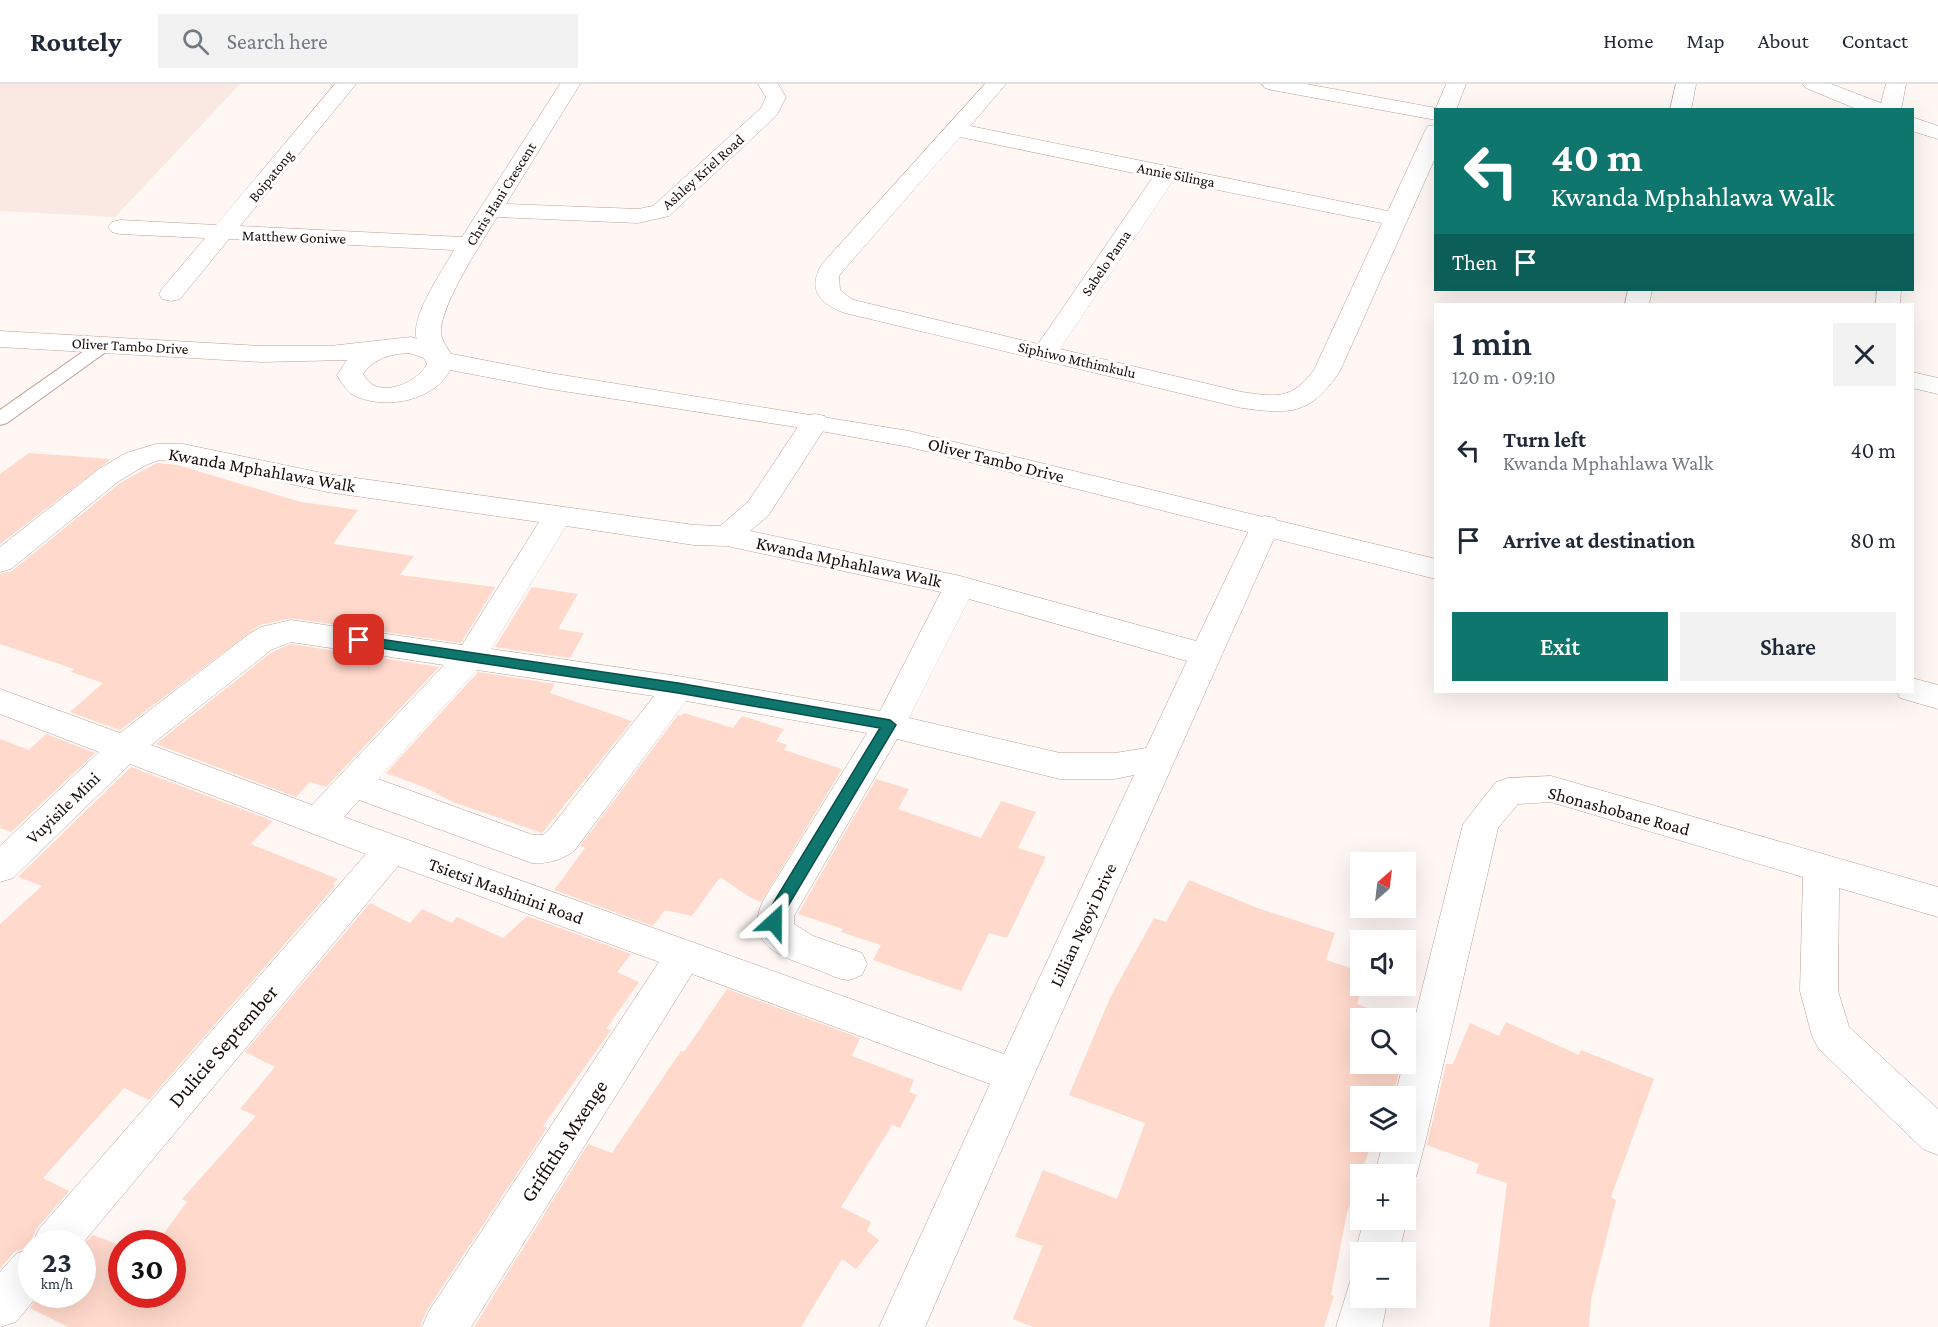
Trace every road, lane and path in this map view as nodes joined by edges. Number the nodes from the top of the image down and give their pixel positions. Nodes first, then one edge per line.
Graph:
1 (346, 84) edge
2 (570, 84) edge
3 (768, 84) edge
4 (996, 84) edge
5 (1272, 84) edge
6 (1456, 84) edge
7 (1686, 84) edge
8 (1813, 84) edge
9 (1896, 84) edge
10 (1446, 108) edge
11 (1680, 108) edge
12 (1874, 108) edge
13 (1890, 108) edge
14 (1434, 114) edge
15 (1914, 124) edge
16 (956, 130) junction
17 (1938, 133) edge
18 (1434, 135) edge
19 (1167, 173) junction
20 (490, 210) junction
21 (1396, 219) junction
22 (120, 228) dead end
23 (223, 234) junction
24 (469, 244) junction
25 (171, 294) dead end
26 (435, 306) junction
27 (0, 339) edge
28 (104, 345) junction
29 (386, 348) junction
30 (1045, 352) junction
31 (261, 354) junction
32 (439, 357) junction
33 (550, 381) junction
34 (1914, 381) edge
35 (354, 384) junction
36 (1938, 386) edge
37 (414, 390) junction
38 (0, 418) edge
39 (815, 422) junction
40 (558, 515) junction
41 (1265, 525) junction
42 (727, 536) junction
43 (0, 562) edge
44 (1434, 567) edge
45 (960, 586) junction
46 (1206, 655) junction
47 (471, 656) junction
48 (678, 688) junction
49 (1914, 691) edge
50 (1938, 697) edge
51 (0, 701) edge
52 (890, 725) junction
53 (126, 747) junction
54 (1159, 758) junction
55 (353, 784) junction
56 (318, 822) junction
57 (392, 849) junction
58 (1821, 867) junction
59 (0, 868) edge
60 (1938, 902) edge
61 (684, 955) junction
62 (848, 964) dead end
63 (1014, 1075) junction
64 (1416, 1094) edge
65 (1938, 1136) edge
66 (66, 1230) edge
67 (18, 1285) edge
68 (0, 1306) edge
69 (1364, 1308) edge
70 (445, 1327) edge
71 (902, 1327) edge
72 (1359, 1327) edge

1 - 23 street, Boipatong
2 - 20 street, Chris Hani Crescent
3 - 20 street, Ashley Kriel Road
4 - 16 street, Siphiwo Mthimkulu
5 - 14 street
6 - 10 street
7 - 11 street
8 - 12 street
9 - 13 street
15 - 17 street
16 - 19 street, Annie Silinga
16 - 30 street, Siphiwo Mthimkulu
18 - 21 street, Siphiwo Mthimkulu
19 - 21 street, Annie Silinga
19 - 30 street, Sabelo Pama
20 - 24 street, Chris Hani Crescent
21 - 30 street, Siphiwo Mthimkulu
22 - 23 street, Matthew Goniwe
23 - 24 street, Matthew Goniwe
23 - 25 street, Boipatong
24 - 26 street, Chris Hani Crescent
26 - 29 street, Chris Hani Crescent
26 - 32 street, Chris Hani Crescent
27 - 28 street, Oliver Tambo Drive
28 - 31 street, Oliver Tambo Drive
28 - 38 lane
29 - 31 street, Oliver Tambo Drive
29 - 32 street, Oliver Tambo Drive
29 - 35 street, Chris Hani Crescent
31 - 35 street, Oliver Tambo Drive
32 - 33 street, Oliver Tambo Drive
32 - 37 street
33 - 37 street, Oliver Tambo Drive
33 - 39 street, Oliver Tambo Drive
34 - 36 street
35 - 37 street, Oliver Tambo Drive
39 - 41 street, Oliver Tambo Drive
39 - 42 street, Kwanda Mphahlawa Walk
40 - 42 street, Kwanda Mphahlawa Walk
40 - 43 street, Kwanda Mphahlawa Walk
40 - 47 street
41 - 44 street, Oliver Tambo Drive
41 - 46 street, Lillian Ngoyi Drive
42 - 45 street, Kwanda Mphahlawa Walk
45 - 46 street
45 - 52 street, Kwanda Mphahlawa Walk
46 - 54 street, Lillian Ngoyi Drive
47 - 48 street
47 - 53 street
47 - 55 street
48 - 52 street
48 - 55 street
49 - 50 street
51 - 53 street, Tsietsi Mashinini Road
52 - 54 street
52 - 62 street, Kwanda Mphahlawa Walk
53 - 56 street, Tsietsi Mashinini Road
53 - 59 street, Vuyisile Mini
54 - 63 street, Lillian Ngoyi Drive
55 - 56 street
56 - 57 street, Tsietsi Mashinini Road
57 - 61 street, Tsietsi Mashinini Road
57 - 66 street, Dulicie September
58 - 60 street, Shonashobane Road
58 - 64 street, Shonashobane Road
58 - 65 street
61 - 63 street, Tsietsi Mashinini Road
61 - 70 street, Griffiths Mxenge
63 - 71 street, Lillian Ngoyi Drive
67 - 68 street
69 - 72 street

